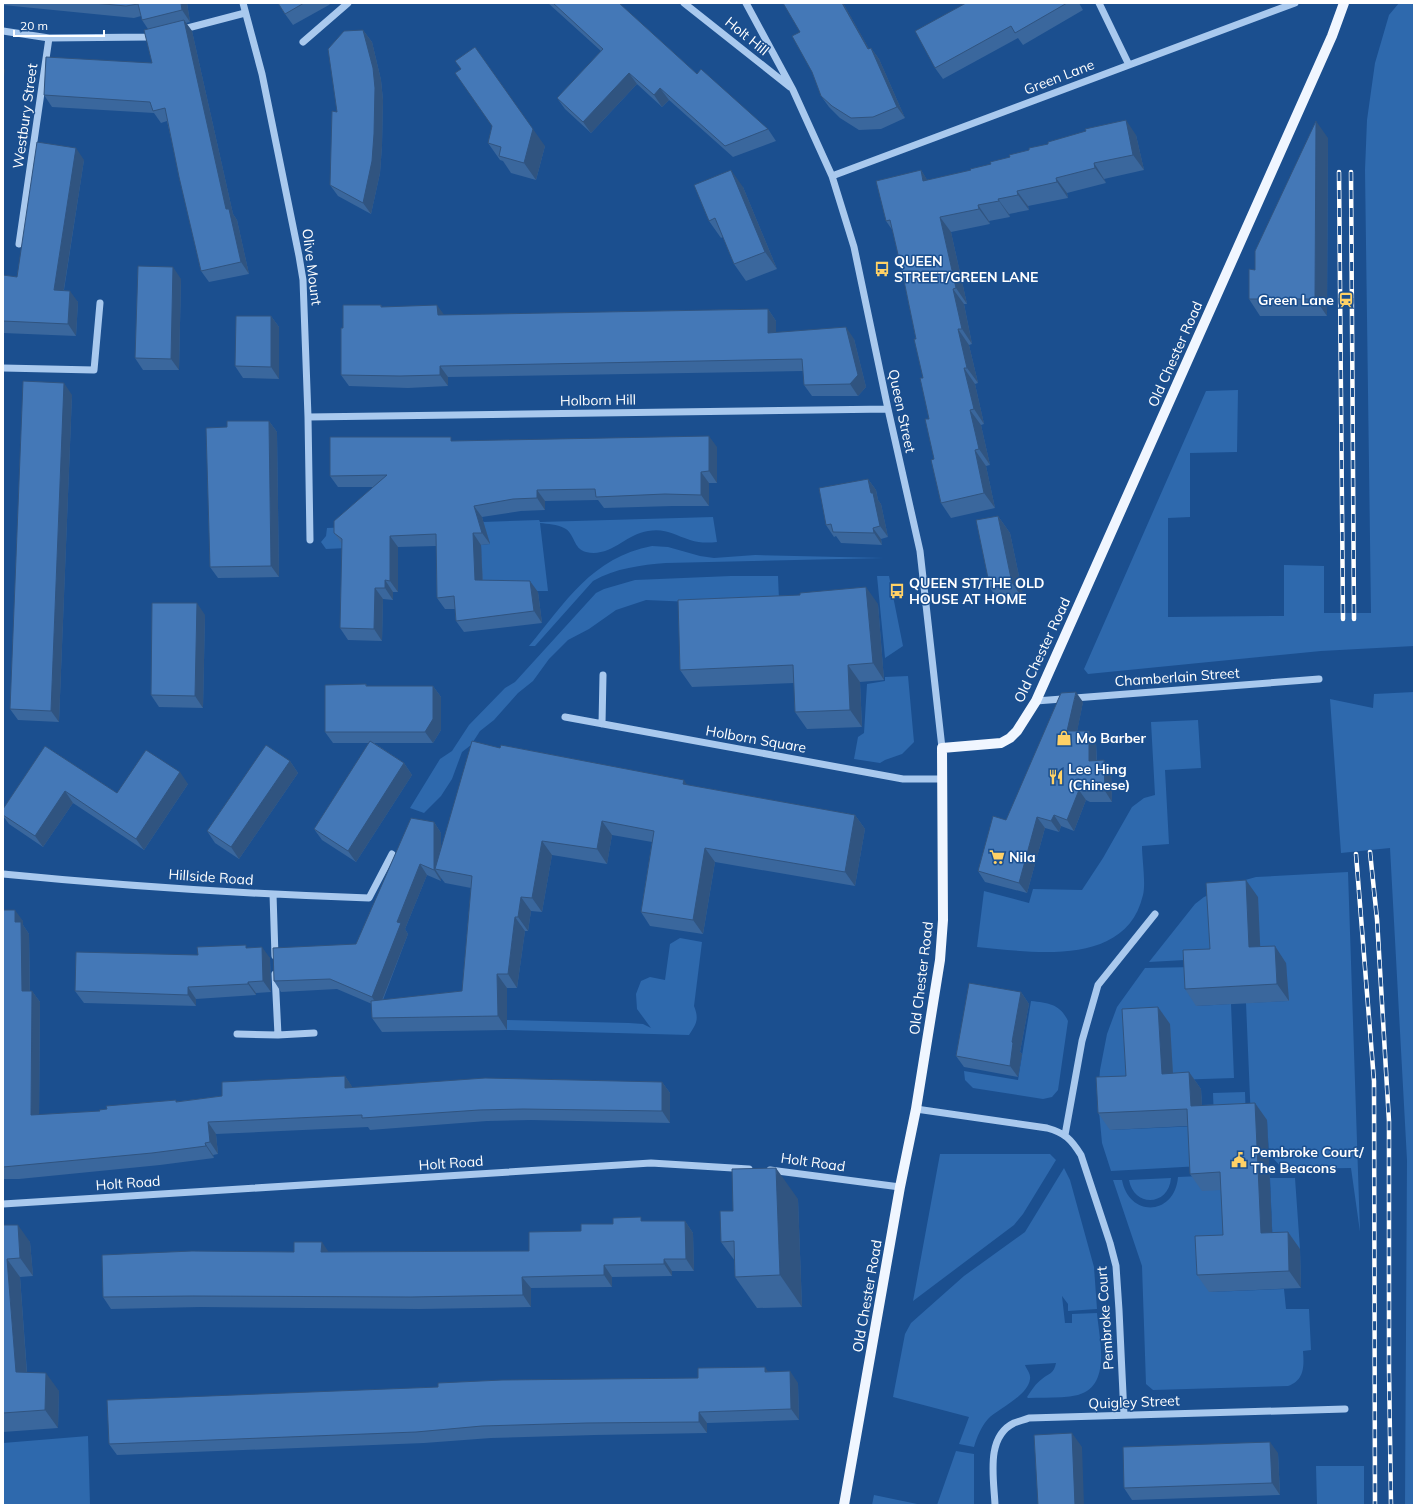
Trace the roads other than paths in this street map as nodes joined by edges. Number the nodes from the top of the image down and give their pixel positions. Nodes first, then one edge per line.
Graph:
1 (243, 3) edge
2 (348, 3) edge
3 (684, 3) edge
4 (746, 3) edge
5 (1099, 3) edge
6 (1295, 3) edge
7 (1344, 3) edge
8 (245, 13) junction
9 (3, 31) edge
10 (49, 38) junction
11 (303, 42) dead end
12 (1129, 65) junction
13 (793, 90) junction
14 (832, 176) junction
15 (19, 244) dead end
16 (100, 303) dead end
17 (3, 368) edge
18 (888, 409) junction
19 (308, 417) junction
20 (310, 540) dead end
21 (603, 675) dead end
22 (1320, 678) dead end
23 (1036, 701) junction
24 (565, 717) dead end
25 (602, 724) junction
26 (942, 748) junction
27 (942, 779) junction
28 (392, 854) dead end
29 (3, 874) edge
30 (273, 894) junction
31 (1155, 914) dead end
32 (314, 1033) dead end
33 (237, 1034) dead end
34 (278, 1035) junction
35 (916, 1109) junction
36 (1065, 1135) junction
37 (900, 1187) junction
38 (3, 1204) edge
39 (1345, 1409) dead end
40 (1124, 1415) junction
41 (844, 1505) edge
42 (995, 1505) edge

1 - 8 street, Olive Mount
2 - 11 street
3 - 13 street, Holt Hill
4 - 13 street, Queen Street
5 - 12 street
6 - 12 street, Green Lane
7 - 23 main road, Old Chester Road
8 - 10 street
8 - 19 street, Olive Mount
9 - 10 street
10 - 15 street, Westbury Street
12 - 14 street, Green Lane
13 - 14 street, Queen Street
14 - 18 street, Queen Street
16 - 17 street
18 - 19 street, Holborn Hill
18 - 26 street, Queen Street
19 - 20 street, Olive Mount
21 - 25 street
22 - 23 street, Chamberlain Street
23 - 26 main road, Old Chester Road
24 - 25 street, Holborn Square
25 - 27 street, Holborn Square
26 - 27 main road, Old Chester Road
27 - 35 main road, Old Chester Road
28 - 30 street, Hillside Road
29 - 30 street, Hillside Road
30 - 34 street
31 - 36 street
32 - 34 street
33 - 34 street
35 - 36 street, Pembroke Court
35 - 37 main road, Old Chester Road
36 - 40 street, Pembroke Court
37 - 38 street, Holt Road
37 - 41 main road, Old Chester Road
39 - 40 street, Quigley Street
40 - 42 street, Quigley Street

